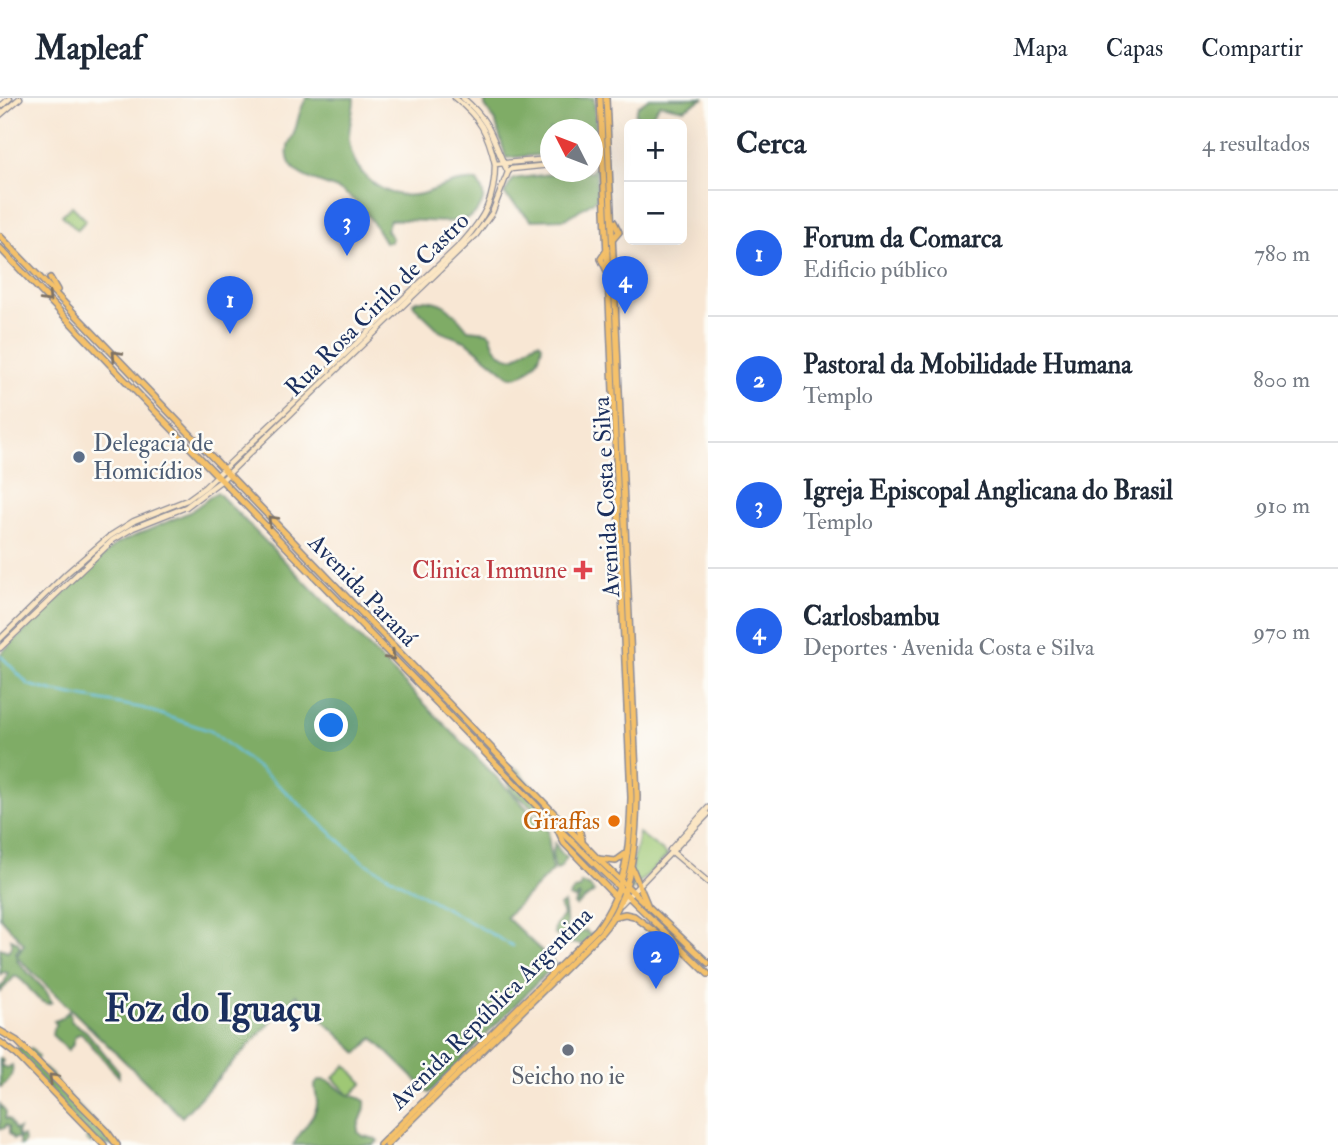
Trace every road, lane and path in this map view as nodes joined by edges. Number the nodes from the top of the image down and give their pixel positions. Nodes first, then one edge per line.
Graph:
1 (10, 98) edge
2 (20, 98) edge
3 (455, 98) edge
4 (463, 98) edge
5 (600, 98) edge
6 (606, 98) edge
7 (0, 107) edge
8 (0, 115) edge
9 (601, 119) edge
10 (540, 160) edge
11 (503, 163) junction
12 (495, 164) junction
13 (540, 166) edge
14 (508, 172) junction
15 (603, 178) edge
16 (489, 212) junction
17 (0, 236) edge
18 (606, 236) junction
19 (613, 239) junction
20 (0, 248) edge
21 (610, 251) junction
22 (50, 278) dead end
23 (62, 299) junction
24 (71, 309) junction
25 (64, 316) junction
26 (80, 318) junction
27 (72, 325) junction
28 (181, 438) junction
29 (173, 439) dead end
30 (226, 472) junction
31 (220, 478) junction
32 (355, 613) junction
33 (369, 621) junction
34 (361, 625) junction
35 (0, 639) edge
36 (0, 648) edge
37 (708, 808) edge
38 (708, 814) edge
39 (578, 825) dead end
40 (558, 827) junction
41 (583, 843) junction
42 (628, 850) junction
43 (671, 851) junction
44 (597, 858) junction
45 (631, 866) junction
46 (708, 882) edge
47 (638, 886) junction
48 (625, 890) junction
49 (616, 897) junction
50 (653, 913) junction
51 (612, 917) junction
52 (689, 956) junction
53 (708, 963) edge
54 (708, 974) edge
55 (0, 1031) edge
56 (0, 1042) edge
57 (81, 1105) junction
58 (73, 1112) junction
59 (104, 1145) edge
60 (117, 1145) edge
61 (380, 1145) edge
62 (387, 1145) edge

1 - 7 main road
2 - 8 main road
3 - 12 main road
4 - 11 main road
5 - 9 main road, Avenida Costa e Silva
6 - 19 main road, Avenida Costa e Silva
10 - 11 main road
11 - 12 main road
11 - 14 main road
12 - 16 main road
13 - 14 main road
14 - 16 main road, Rua Rosa Cirilo de Castro
15 - 18 main road, Avenida Costa e Silva
16 - 30 main road, Rua Rosa Cirilo de Castro
17 - 23 main road, Avenida Paraná
18 - 19 main road
18 - 21 main road, Avenida Costa e Silva
19 - 21 main road, Avenida Costa e Silva
20 -> 25 main road, Avenida Paraná
21 - 42 main road, Avenida Costa e Silva
21 - 45 main road, Avenida Costa e Silva
22 - 23 main road
23 - 24 main road, Avenida Paraná
24 - 25 main road
24 - 26 main road, Avenida Paraná
25 - 27 main road, Avenida Paraná
26 - 27 main road
30 -> 26 main road, Avenida Paraná
27 - 28 main road, Avenida Paraná
28 - 29 main road
28 - 31 main road, Avenida Paraná
30 - 31 main road, Rua Rosa Cirilo de Castro
32 -> 30 main road, Avenida Paraná
31 - 32 main road, Avenida Paraná
31 - 35 main road
31 - 36 main road
32 - 33 main road, Avenida Paraná
32 - 34 main road, Avenida Paraná
33 - 34 main road
33 - 41 main road, Avenida Paraná
34 -> 40 main road, Avenida Paraná
37 - 43 main road, Avenida República Argentina
38 - 43 main road, Avenida República Argentina
39 - 41 main road
40 - 48 main road, Avenida Paraná
40 - 49 main road
41 - 44 main road, Avenida Paraná
42 - 44 main road
42 - 48 main road, Avenida Costa e Silva
43 - 46 main road
43 - 47 main road, Avenida República Argentina
44 - 48 main road, Avenida Paraná
45 - 47 main road
45 - 48 main road, Avenida Costa e Silva
47 - 48 main road, Avenida República Argentina
47 - 50 main road
48 - 49 main road, Avenida República Argentina
48 - 50 main road, Avenida Paraná
48 - 51 main road, Avenida República Argentina
48 - 52 main road, Avenida Paraná
49 - 61 main road, Avenida República Argentina
50 - 53 main road, Avenida Paraná
51 - 52 main road
51 - 62 main road, Avenida República Argentina
52 - 54 main road, Avenida Paraná
57 -> 55 main road
56 - 58 main road
57 - 58 main road
57 - 60 main road
58 - 59 main road

